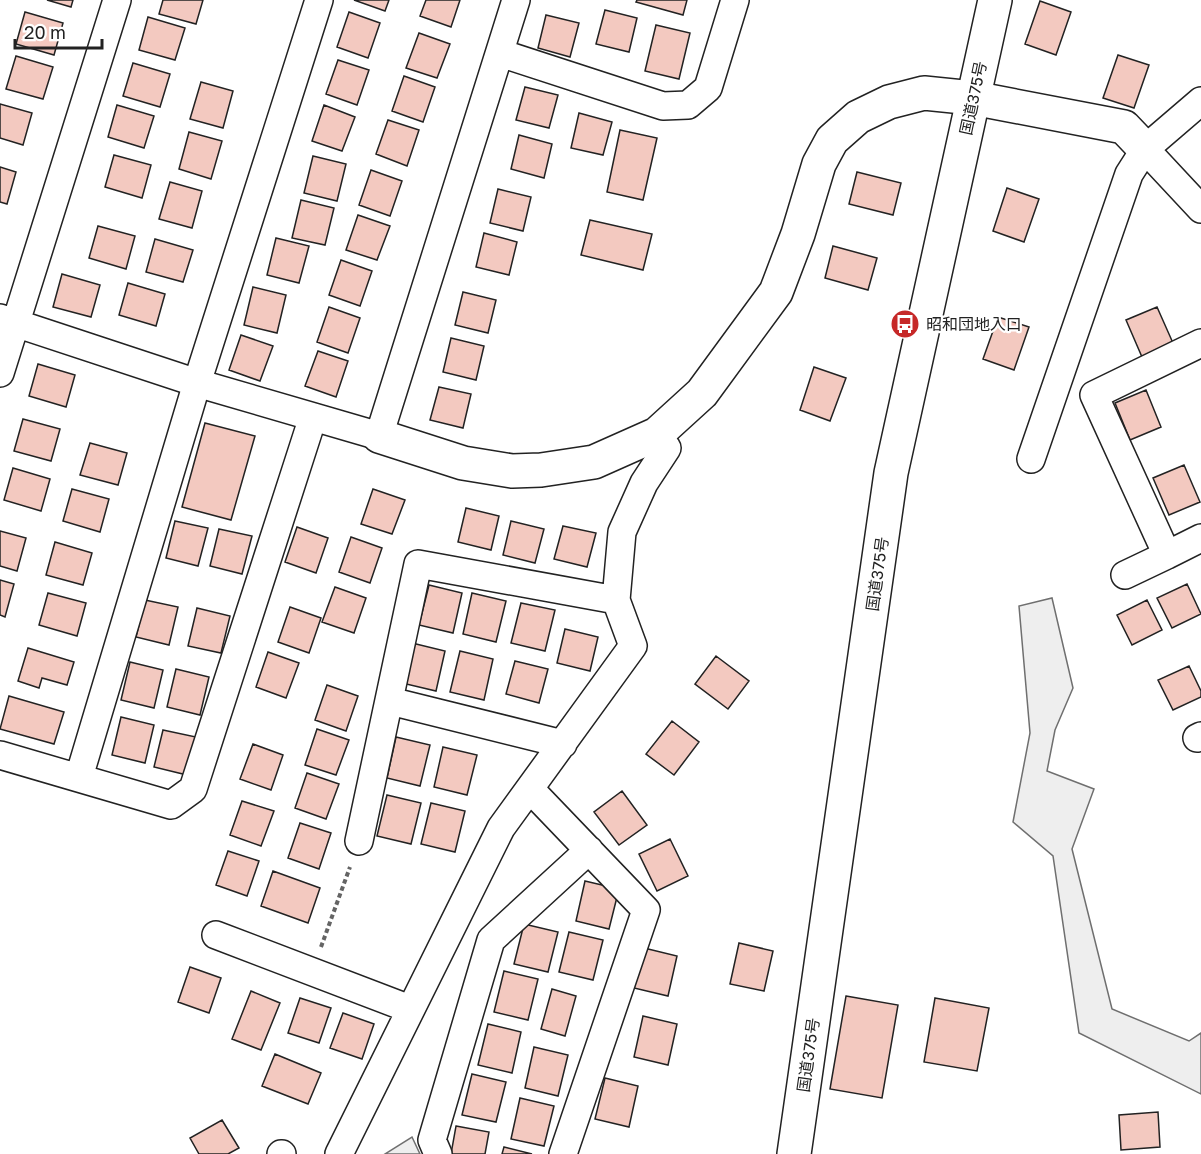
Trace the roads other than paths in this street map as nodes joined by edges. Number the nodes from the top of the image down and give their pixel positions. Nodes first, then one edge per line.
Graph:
1 (117, 0) edge
2 (319, 0) edge
3 (516, 0) edge
4 (735, 0) edge
5 (995, 0) edge
6 (500, 53) junction
7 (973, 98) junction
8 (1201, 101) edge
9 (1145, 149) junction
10 (1201, 209) edge
11 (8, 321) edge
12 (1201, 344) edge
13 (0, 373) edge
14 (197, 383) junction
15 (313, 417) junction
16 (657, 434) junction
17 (379, 436) junction
18 (1031, 459) dead end
19 (1201, 538) edge
20 (1167, 555) junction
21 (1125, 575) dead end
22 (616, 600) junction
23 (390, 701) junction
24 (563, 744) junction
25 (0, 755) edge
26 (80, 777) junction
27 (530, 789) junction
28 (359, 841) road end
29 (589, 850) junction
30 (216, 935) dead end
31 (410, 1009) junction
32 (339, 1154) edge
33 (438, 1154) edge
34 (563, 1154) edge
35 (794, 1154) edge

1 - 11 street
2 - 14 street
3 - 6 street
4 - 6 street
5 - 7 main road, 国道375号
6 - 17 street
7 - 9 main road
7 - 16 main road
7 - 35 main road, 国道375号
8 - 9 street
9 - 10 street
9 - 18 street
11 - 13 street
11 - 14 street
12 - 20 street
14 - 15 street
14 - 26 street
15 - 17 street
15 - 26 street
16 - 17 main road
16 - 22 street
19 - 20 street
20 - 21 street
22 - 23 street
22 - 24 street
23 - 24 street
23 - 28 street
24 - 27 street
25 - 26 street
27 - 29 street
27 - 31 street
29 - 33 street
29 - 34 street
30 - 31 street
31 - 32 street

